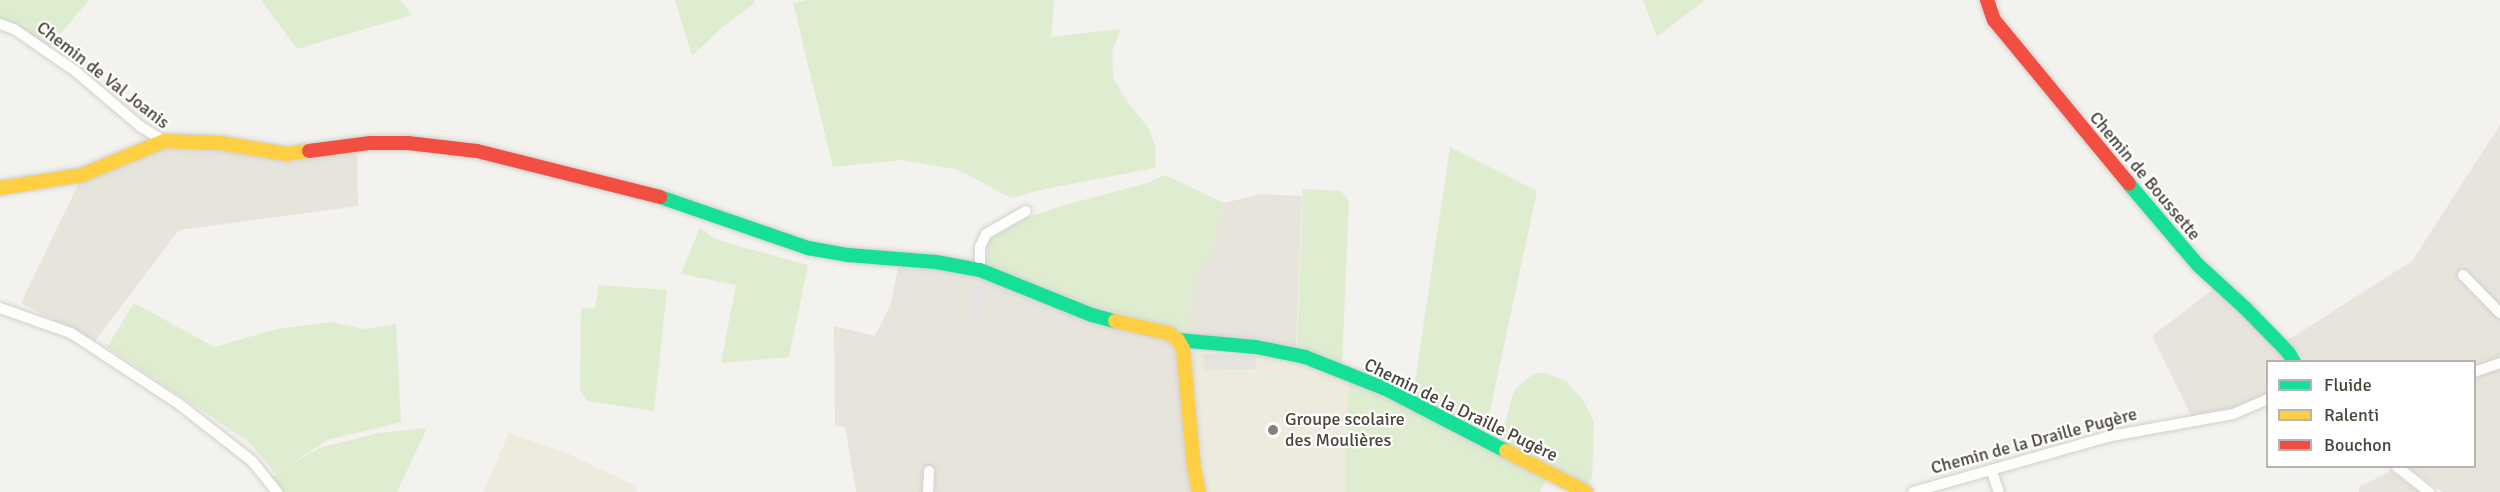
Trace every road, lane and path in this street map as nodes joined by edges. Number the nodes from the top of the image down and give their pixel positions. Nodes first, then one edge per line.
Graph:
1 (1987, 0) edge
2 (0, 24) edge
3 (164, 141) junction
4 (0, 188) edge
5 (1026, 211) dead end
6 (980, 270) junction
7 (2463, 275) dead end
8 (0, 308) edge
9 (2500, 313) edge
10 (1178, 340) junction
11 (2292, 360) edge
12 (2500, 363) edge
13 (2476, 372) edge
14 (2266, 400) edge
15 (2398, 468) edge
16 (929, 471) dead end
17 (1992, 472) junction
18 (277, 492) edge
19 (928, 492) edge
20 (1199, 492) edge
21 (1586, 492) edge
22 (1913, 492) edge
23 (1999, 492) edge
24 (2428, 492) edge

1 - 11 street, Chemin de Boussette
2 - 3 street, Chemin de Val Joanis
3 - 4 street, Chemin de Val Joanis
3 - 6 street, Chemin de la Draille Pugère
5 - 6 street
6 - 10 street, Chemin de la Draille Pugère
7 - 9 street
8 - 18 street
10 - 20 street
10 - 21 street, Chemin de la Draille Pugère
12 - 13 street
14 - 17 street, Chemin de la Draille Pugère
15 - 24 street
16 - 19 street
17 - 22 street, Chemin de la Draille Pugère
17 - 23 street

